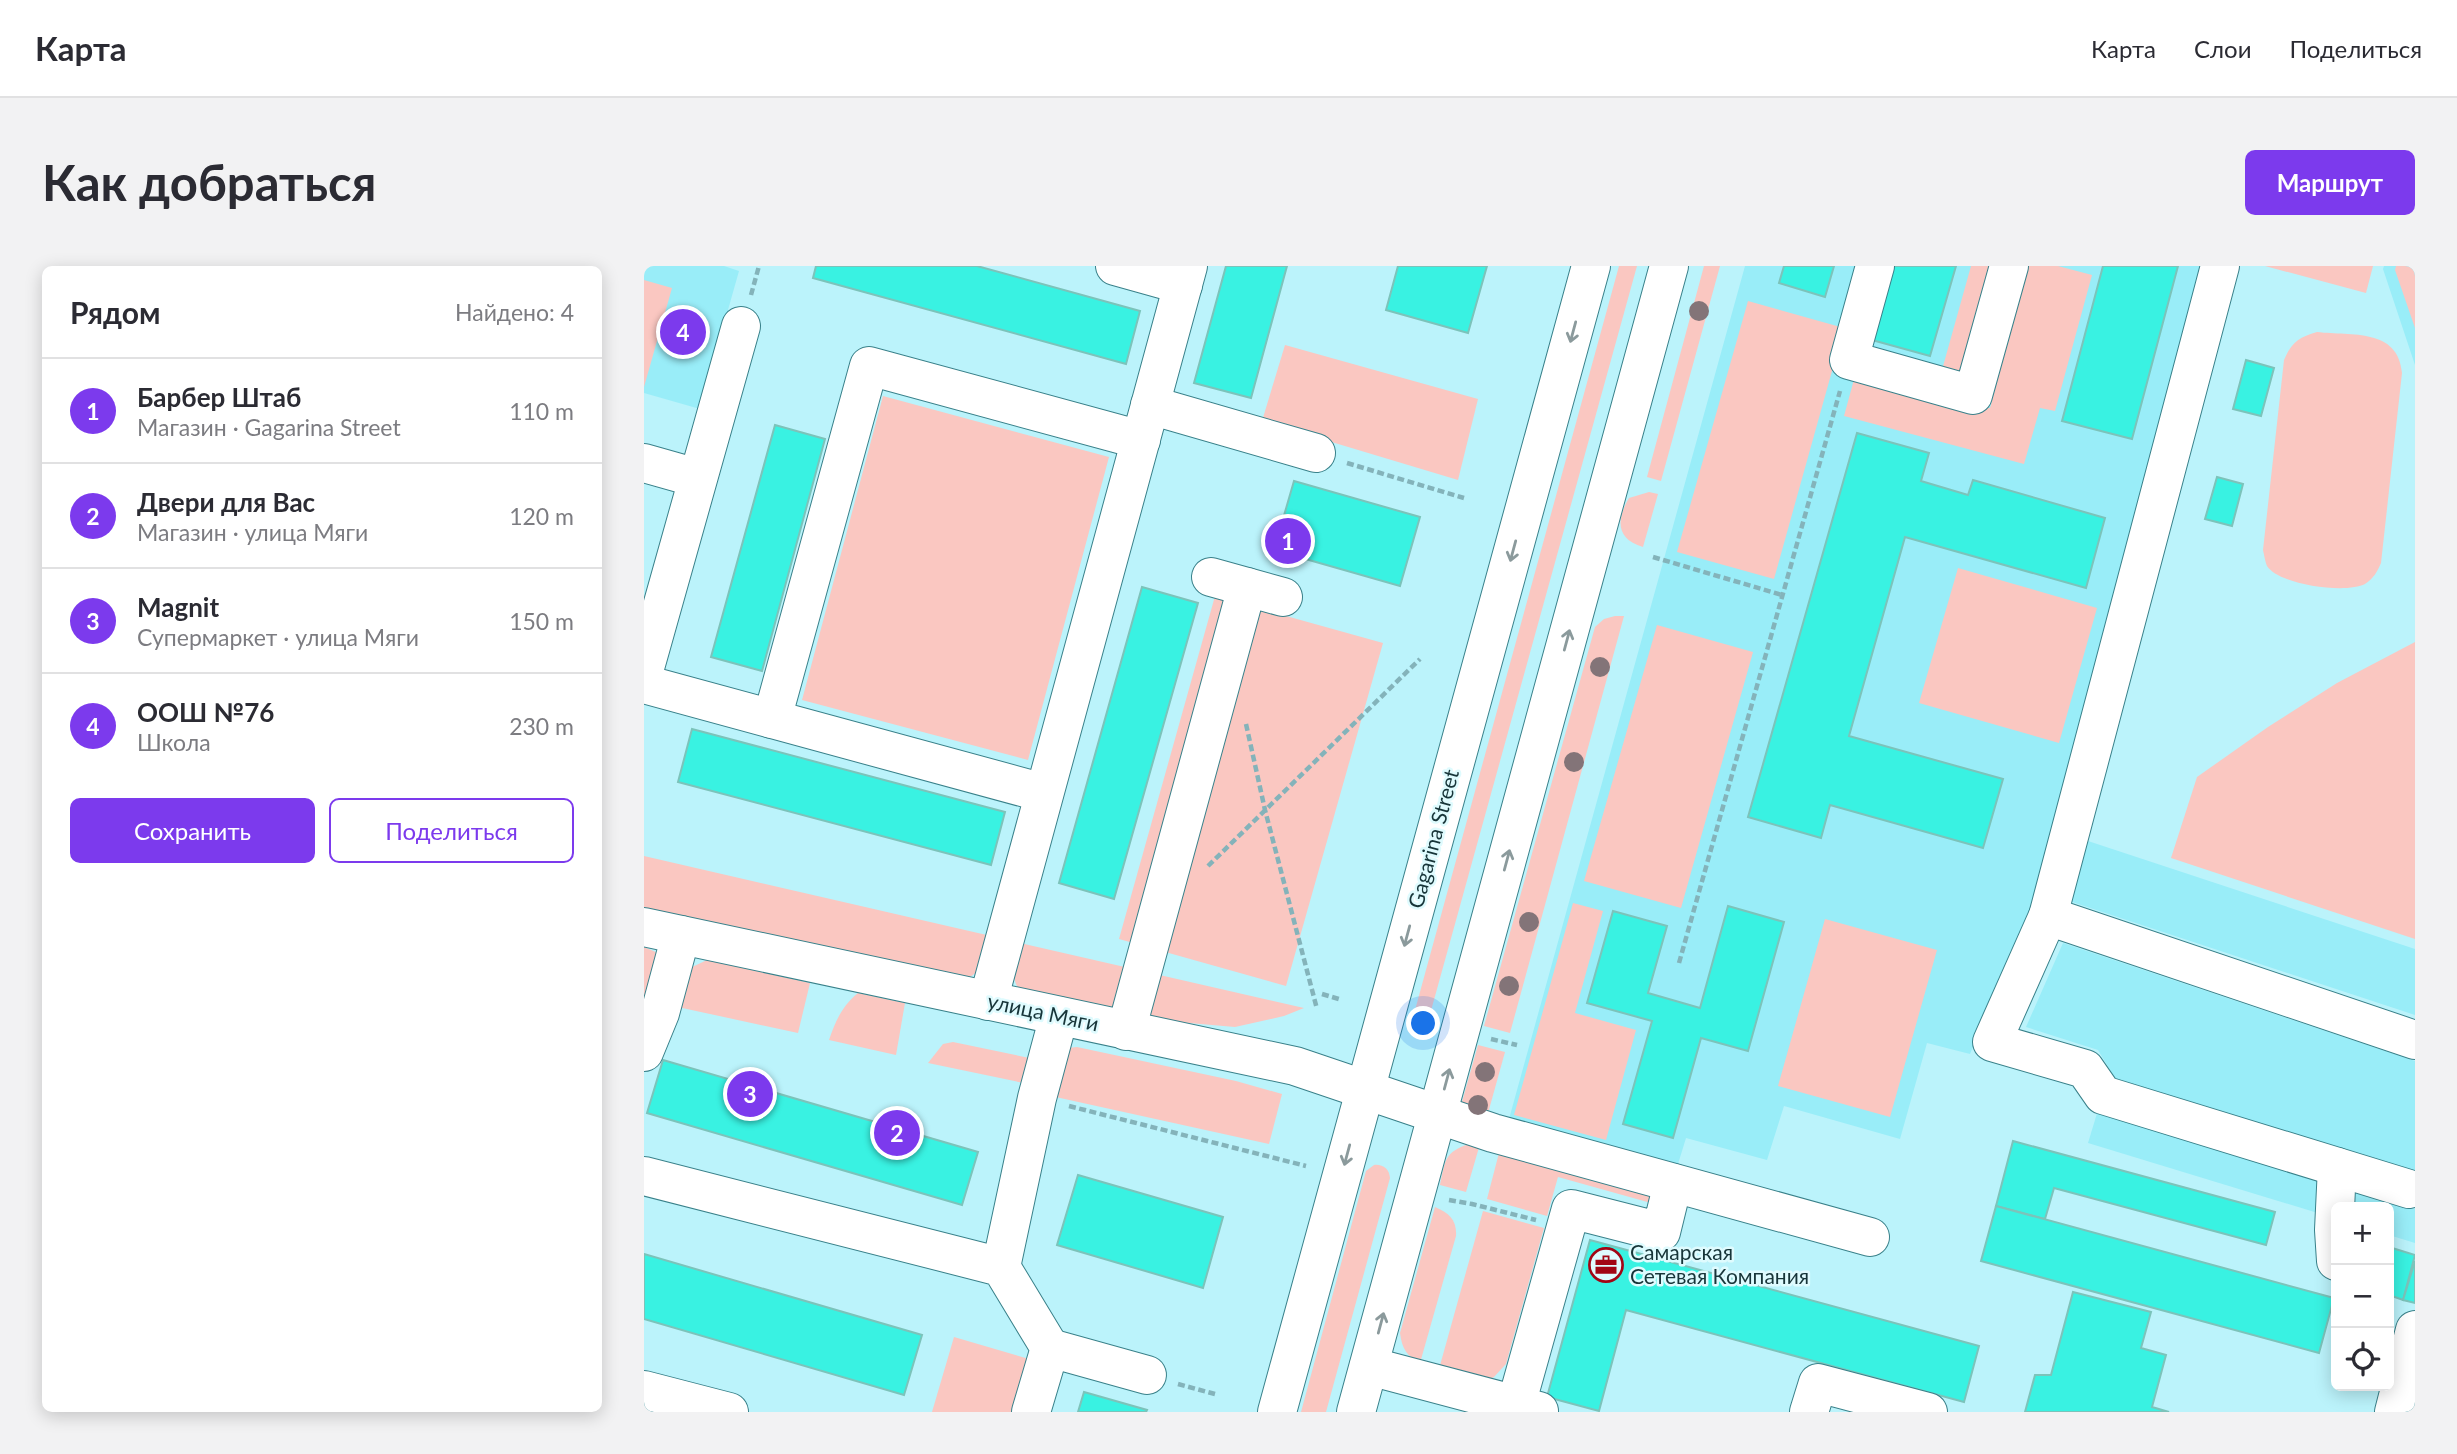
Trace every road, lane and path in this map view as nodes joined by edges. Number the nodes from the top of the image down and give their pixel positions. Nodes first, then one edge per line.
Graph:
1 (1115, 266) edge
2 (1591, 266) edge
3 (1669, 266) edge
4 (1875, 266) edge
5 (2009, 266) edge
6 (2220, 266) edge
7 (1186, 276) edge
8 (741, 326) dead end
9 (1849, 359) junction
10 (1145, 423) junction
11 (1316, 453) joint
12 (644, 463) edge
13 (697, 478) junction
14 (1464, 498) dead end
15 (1653, 557) dead end
16 (1782, 596) junction
17 (1283, 597) dead end
18 (651, 619) edge
19 (1420, 659) dead end
20 (644, 670) edge
21 (644, 684) edge
22 (1244, 716) dead end
23 (772, 719) junction
24 (1044, 793) junction
25 (1265, 810) junction
26 (1206, 867) dead end
27 (2048, 916) junction
28 (644, 927) edge
29 (681, 935) junction
30 (1679, 963) dead end
31 (1322, 994) dead end
32 (1342, 1000) dead end
33 (988, 1001) junction
34 (1317, 1009) dead end
35 (1059, 1016) junction
36 (1126, 1031) junction
37 (2415, 1040) edge
38 (644, 1052) edge
39 (1365, 1089) junction
40 (1037, 1098) junction
41 (1437, 1116) junction
42 (1306, 1166) dead end
43 (2337, 1167) junction
44 (644, 1176) edge
45 (1673, 1183) junction
46 (2409, 1189) dead end
47 (2335, 1202) edge
48 (1472, 1204) dead end
49 (1566, 1227) junction
50 (1870, 1237) dead end
51 (1001, 1267) junction
52 (2394, 1323) edge
53 (2415, 1329) edge
54 (1050, 1348) junction
55 (1369, 1366) junction
56 (1147, 1375) dead end
57 (644, 1390) edge
58 (1529, 1409) edge
59 (729, 1412) edge
60 (1031, 1412) edge
61 (1277, 1412) edge
62 (1356, 1412) edge
63 (1810, 1412) edge
64 (1928, 1412) edge
65 (2394, 1412) edge

1 - 7 main road
2 -> 39 main road, Gagarina Street
41 -> 3 main road
4 - 9 main road
5 - 9 main road
6 - 27 main road
7 - 10 main road
8 - 13 main road
9 - 16 path
10 - 11 main road
10 - 23 main road
10 - 24 main road
11 - 14 path
12 - 13 main road
13 - 18 main road
15 - 16 path
16 - 30 path
17 - 36 main road
18 - 20 main road
19 - 25 path
21 - 23 main road
22 - 25 path
23 - 24 main road
24 - 33 main road
25 - 26 path
25 - 34 path
27 - 37 main road
27 - 43 main road
28 - 29 main road, улица Мяги
29 - 33 main road, улица Мяги
29 - 38 main road
31 - 32 path
33 - 35 main road, улица Мяги
35 - 36 main road, улица Мяги
35 - 40 main road
36 - 39 main road, улица Мяги
39 - 41 main road, улица Мяги
39 -> 61 main road, Gagarina Street
40 - 42 path
40 - 51 main road
41 - 45 main road, улица Мяги
55 -> 41 main road
43 - 46 main road
43 - 47 main road
44 - 51 main road
45 - 49 main road
45 - 50 main road, улица Мяги
48 - 49 path
49 - 58 main road
51 - 54 main road
52 - 53 main road
53 - 65 main road
54 - 56 main road
54 - 60 main road
55 - 58 main road
55 - 62 main road
57 - 59 main road
63 - 64 main road

